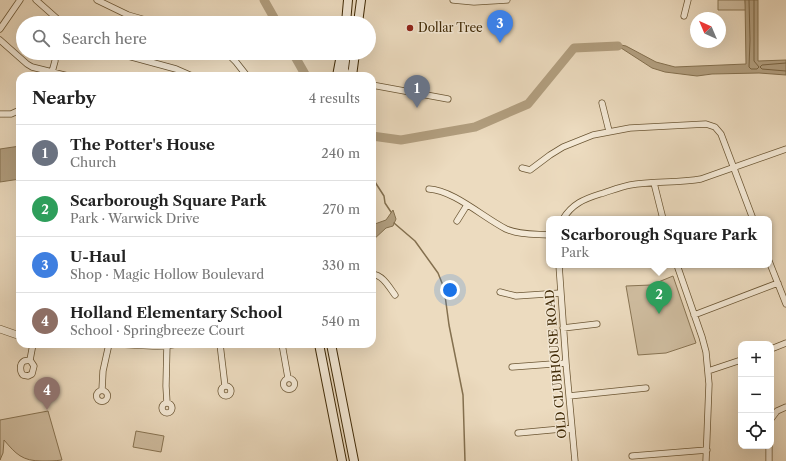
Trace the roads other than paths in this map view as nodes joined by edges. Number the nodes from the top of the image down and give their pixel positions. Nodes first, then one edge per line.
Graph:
1 (20, 0) edge
2 (36, 0) edge
3 (97, 0) edge
4 (348, 0) edge
5 (361, 0) edge
6 (453, 0) edge
7 (507, 0) edge
8 (688, 0) edge
9 (54, 16) edge
10 (132, 16) edge
11 (347, 16) edge
12 (359, 16) edge
13 (684, 16) dead end
14 (0, 29) edge
15 (0, 40) edge
16 (16, 54) edge
17 (22, 60) edge
18 (143, 60) edge
19 (234, 60) edge
20 (340, 60) edge
21 (345, 60) edge
22 (354, 60) edge
23 (55, 61) dead end
24 (46, 72) edge
25 (52, 72) edge
26 (183, 72) edge
27 (244, 72) edge
28 (338, 72) edge
29 (345, 72) edge
30 (353, 72) edge
31 (376, 86) edge
32 (448, 100) dead end
33 (602, 103) dead end
34 (16, 112) edge
35 (0, 114) edge
36 (609, 131) junction
37 (786, 149) edge
38 (522, 168) dead end
39 (734, 168) junction
40 (654, 183) junction
41 (429, 189) dead end
42 (467, 205) junction
43 (565, 216) edge
44 (662, 216) edge
45 (752, 216) edge
46 (456, 221) dead end
47 (546, 235) edge
48 (559, 268) edge
49 (678, 268) edge
50 (772, 268) edge
51 (376, 275) edge
52 (778, 283) junction
53 (500, 292) dead end
54 (560, 293) junction
55 (395, 295) dead end
56 (786, 304) edge
57 (694, 315) junction
58 (597, 324) dead end
59 (563, 328) junction
60 (0, 329) edge
61 (16, 335) edge
62 (786, 344) edge
63 (32, 348) edge
64 (108, 348) edge
65 (167, 348) edge
66 (220, 348) edge
67 (283, 348) edge
68 (320, 348) edge
69 (332, 348) edge
70 (774, 348) edge
71 (30, 360) dead end
72 (738, 361) edge
73 (566, 363) junction
74 (512, 367) dead end
75 (708, 371) junction
76 (288, 378) dead end
77 (225, 386) dead end
78 (646, 388) dead end
79 (102, 390) dead end
80 (569, 396) junction
81 (167, 403) dead end
82 (786, 407) edge
83 (774, 414) edge
84 (572, 428) junction
85 (518, 433) dead end
86 (769, 449) edge
87 (707, 450) junction
88 (632, 456) dead end
89 (342, 461) edge
90 (354, 461) edge
91 (575, 461) edge
92 (706, 461) edge
93 (769, 461) edge

1 - 14 street
2 - 9 street
3 - 10 street
4 - 11 main road
5 - 12 main road
6 - 7 street
8 - 13 street
15 - 16 street
17 - 24 street
18 - 26 street
19 - 27 street
20 - 28 main road
21 - 29 main road
22 - 30 main road
23 - 25 street
31 - 32 street
33 - 36 street
34 - 35 street
36 - 38 street
36 - 39 street
37 - 39 street
39 - 40 street
39 - 45 street
40 - 43 street
40 - 44 street
41 - 42 street
42 - 46 street
42 - 47 street
48 - 54 street, OLD CLUBHOUSE ROAD
49 - 57 street
50 - 52 street
51 - 55 street
52 - 56 street
52 - 57 street
53 - 54 street
54 - 59 street, OLD CLUBHOUSE ROAD
57 - 75 street
58 - 59 street
59 - 73 street, OLD CLUBHOUSE ROAD
60 - 61 street
62 - 70 street
63 - 71 street
64 - 79 street
65 - 81 street
66 - 77 street
67 - 76 street
68 - 89 main road
69 - 90 main road
72 - 75 street
73 - 74 street
73 - 80 street, OLD CLUBHOUSE ROAD
75 - 87 street
78 - 80 street
80 - 84 street, OLD CLUBHOUSE ROAD
82 - 83 street
84 - 85 street
84 - 91 street, OLD CLUBHOUSE ROAD
86 - 93 street
87 - 88 street
87 - 92 street

